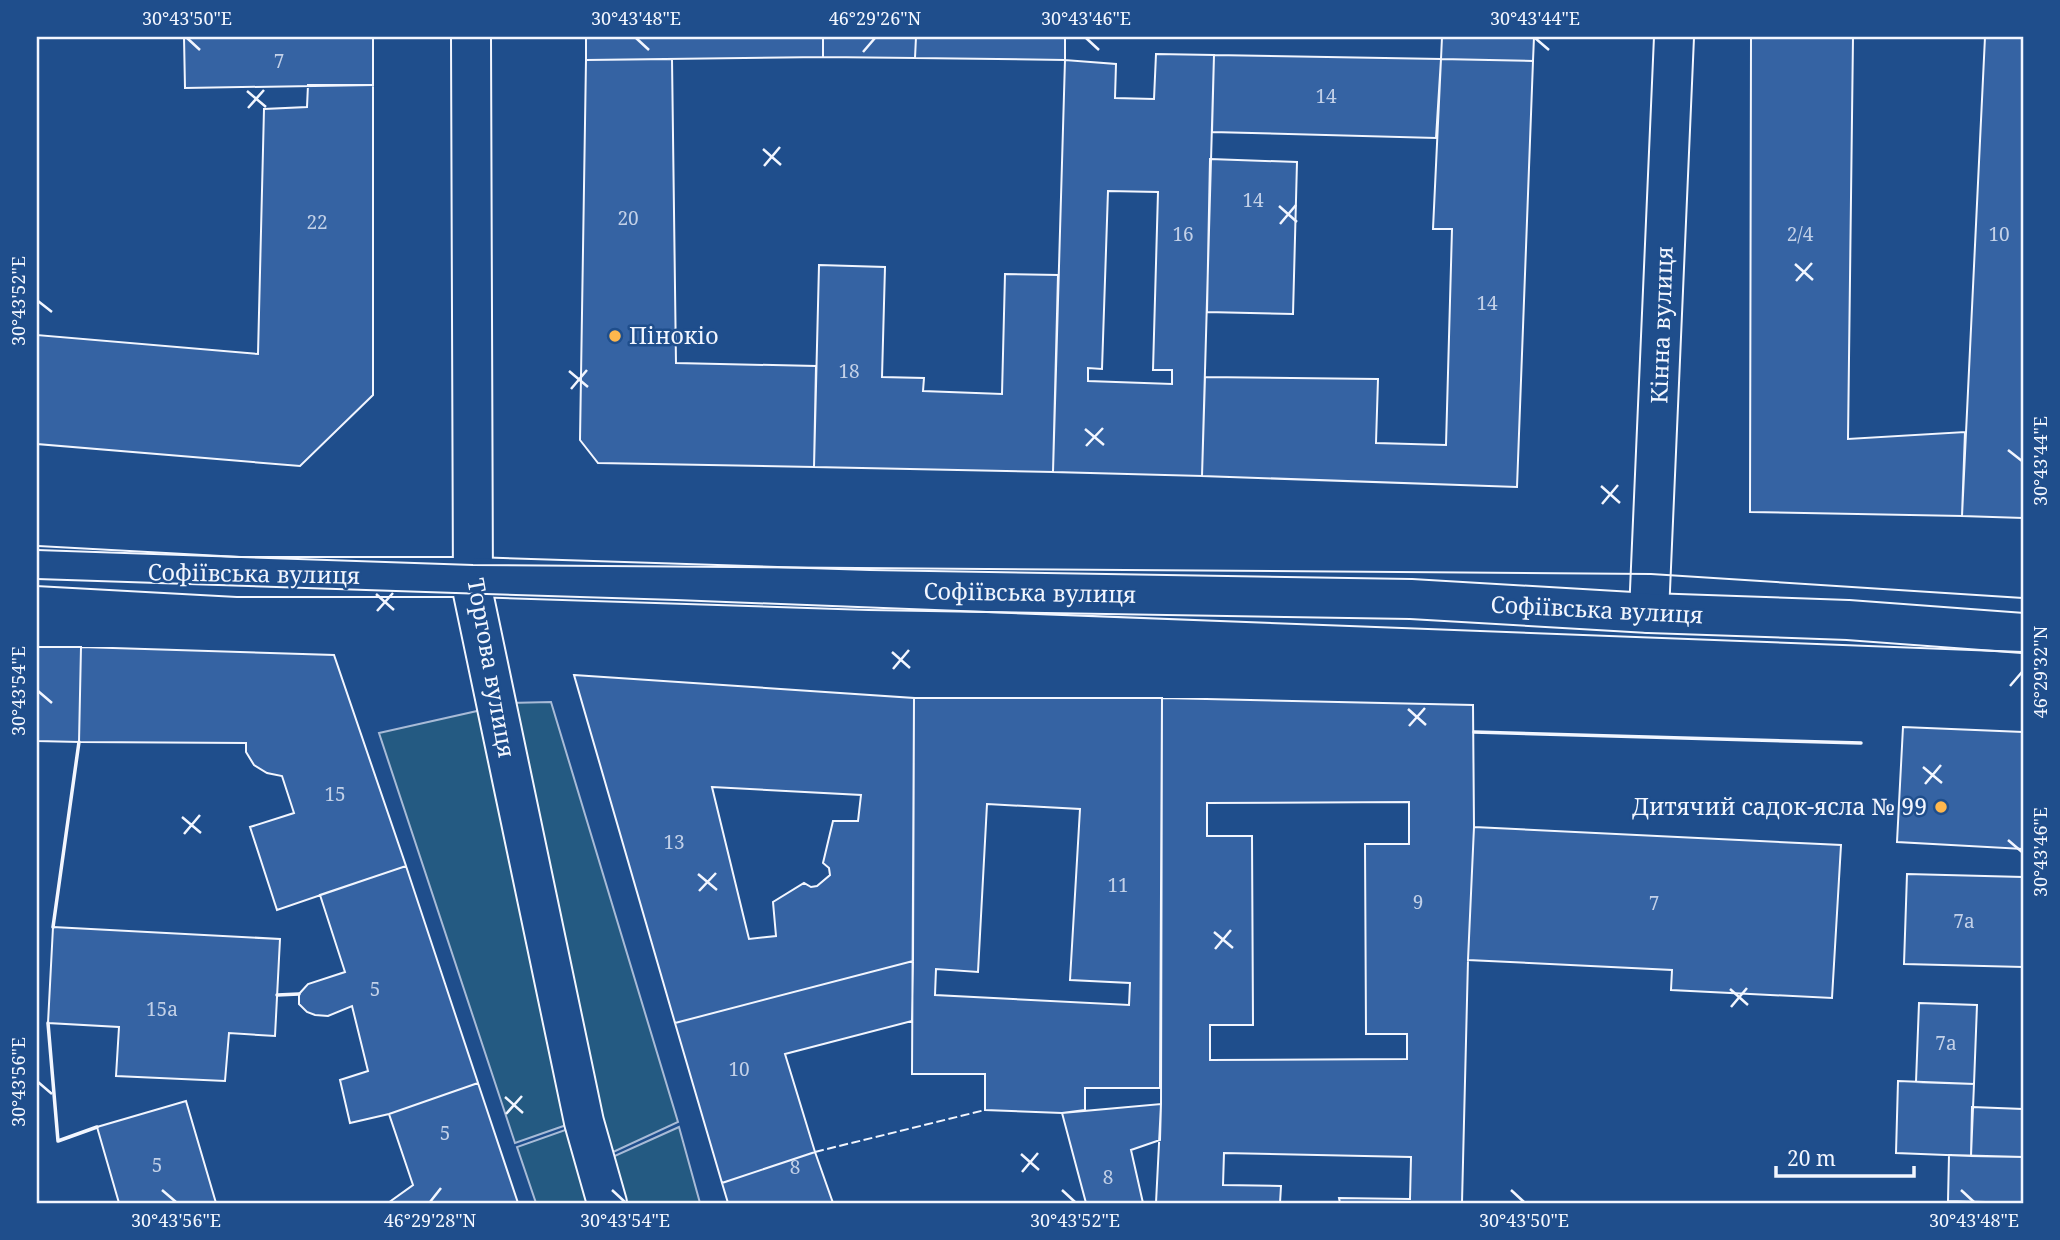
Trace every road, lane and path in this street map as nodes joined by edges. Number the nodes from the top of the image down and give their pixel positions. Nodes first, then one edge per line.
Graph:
1 (471, 37) edge
2 (1674, 37) edge
3 (37, 566) edge
4 (473, 585) junction
5 (1649, 614) junction
6 (2023, 633) edge
7 (607, 1203) edge

1 - 4 main road, Торгова вулиця
2 - 5 main road, Кінна вулиця
3 - 4 main road, Софіївська вулиця
4 - 5 main road, Софіївська вулиця
4 - 7 main road, Торгова вулиця
5 - 6 main road, Софіївська вулиця

